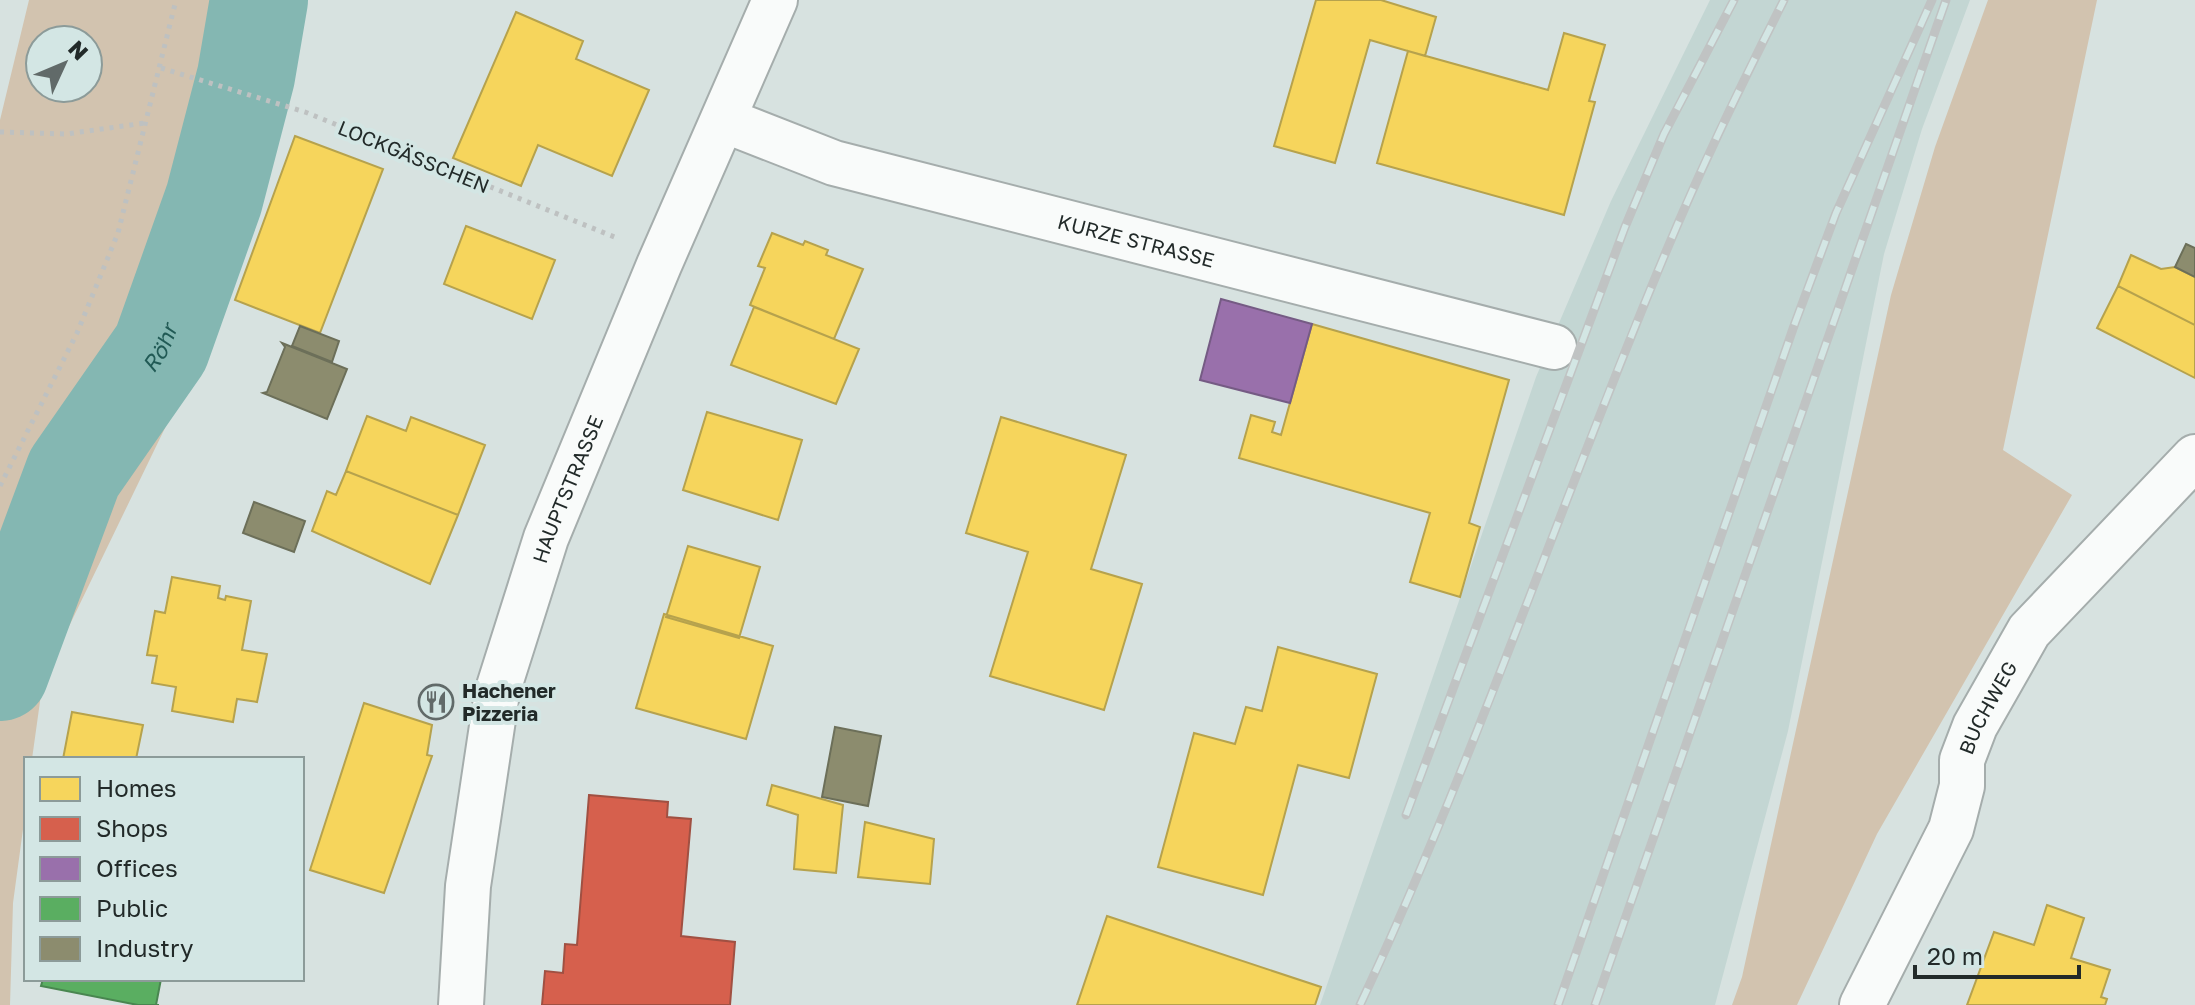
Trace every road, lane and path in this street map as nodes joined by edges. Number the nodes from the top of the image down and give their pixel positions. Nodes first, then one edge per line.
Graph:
1 (176, 0) edge
2 (775, 0) edge
3 (161, 68) junction
4 (724, 120) junction
5 (145, 123) junction
6 (0, 132) edge
7 (663, 256) junction
8 (1554, 347) dead end
9 (2195, 457) edge
10 (0, 486) edge
11 (461, 1005) edge
12 (1862, 1005) edge

1 - 3 path
2 - 4 street, HAUPTSTRASSE
3 - 5 path
3 - 7 path, LOCKGÄSSCHEN
4 - 7 street, HAUPTSTRASSE
4 - 8 street, KURZE STRASSE
5 - 6 path
5 - 10 path
7 - 11 street, HAUPTSTRASSE
9 - 12 street, BUCHWEG

